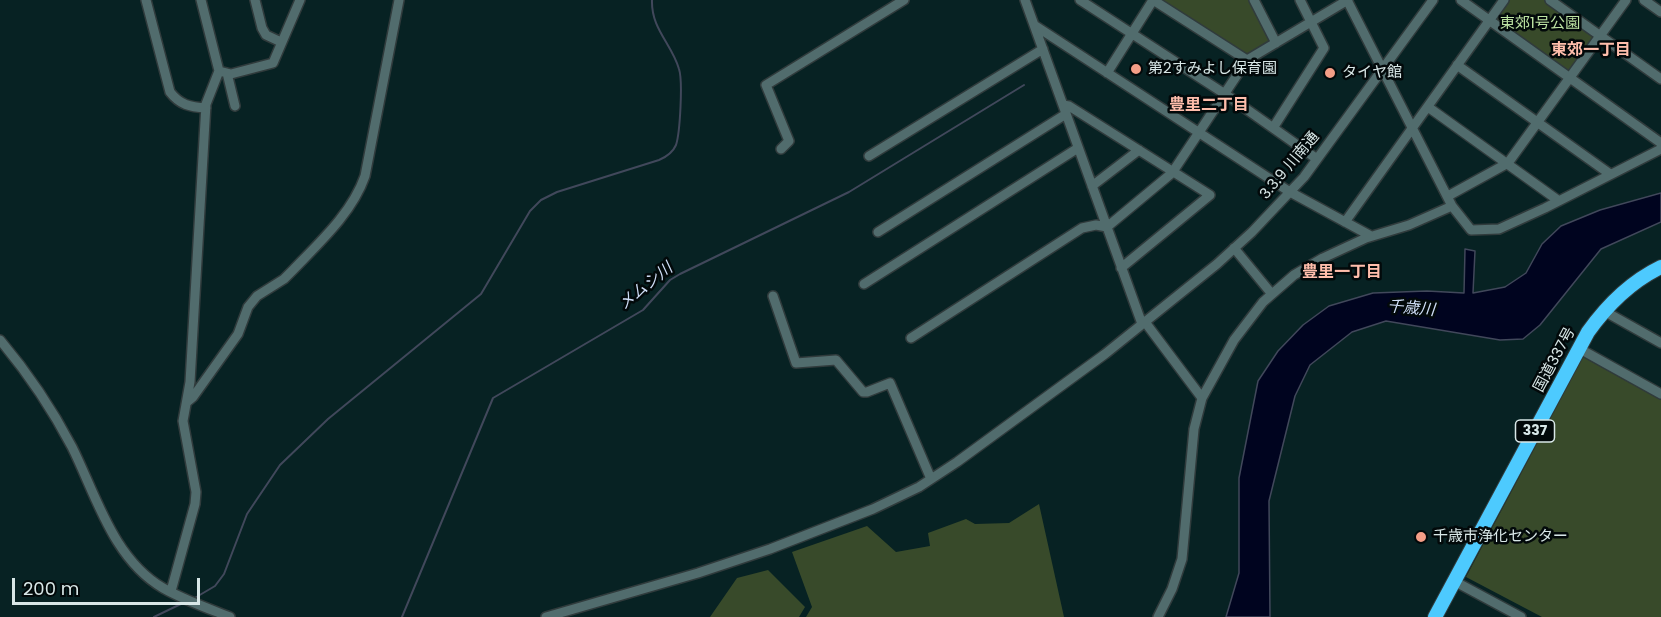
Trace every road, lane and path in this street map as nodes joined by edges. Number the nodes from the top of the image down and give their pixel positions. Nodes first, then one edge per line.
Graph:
1 (146, 0) edge
2 (201, 0) edge
3 (255, 0) edge
4 (300, 0) edge
5 (399, 0) edge
6 (904, 0) edge
7 (1025, 0) edge
8 (1080, 0) edge
9 (1153, 0) edge
10 (1254, 0) edge
11 (1300, 0) edge
12 (1348, 0) edge
13 (1433, 0) edge
14 (1461, 0) edge
15 (1504, 0) edge
16 (1550, 0) edge
17 (1626, 0) edge
18 (1644, 0) edge
19 (1661, 12) edge
20 (1490, 21) junction
21 (1311, 22) junction
22 (1034, 26) junction
23 (1132, 34) junction
24 (1599, 37) junction
25 (280, 42) junction
26 (1276, 43) junction
27 (1043, 49) junction
28 (1247, 60) junction
29 (1457, 65) junction
30 (1383, 70) junction
31 (223, 72) junction
32 (1107, 73) junction
33 (1569, 78) junction
34 (1661, 79) edge
35 (1225, 94) junction
36 (235, 106) dead end
37 (1428, 107) junction
38 (206, 108) junction
39 (1064, 109) junction
40 (1538, 122) junction
41 (1273, 128) junction
42 (1412, 128) junction
43 (1200, 134) junction
44 (1661, 142) edge
45 (1078, 148) junction
46 (781, 149) dead end
47 (1661, 149) edge
48 (1138, 150) junction
49 (869, 156) dead end
50 (1317, 159) junction
51 (1508, 163) junction
52 (1173, 172) junction
53 (1610, 174) junction
54 (1092, 186) junction
55 (1290, 192) junction
56 (1448, 196) junction
57 (1560, 201) junction
58 (1452, 206) junction
59 (1345, 222) junction
60 (1107, 227) junction
61 (878, 232) dead end
62 (1371, 236) junction
63 (1234, 248) junction
64 (1661, 267) edge
65 (1121, 268) junction
66 (864, 284) dead end
67 (1271, 293) junction
68 (773, 296) dead end
69 (1604, 310) junction
70 (1143, 323) junction
71 (911, 338) dead end
72 (1659, 338) edge
73 (0, 340) edge
74 (1580, 349) junction
75 (1661, 394) edge
76 (1202, 398) junction
77 (187, 402) junction
78 (932, 479) junction
79 (1454, 581) junction
80 (173, 592) junction
81 (201, 606) junction
82 (198, 616) edge
83 (230, 617) edge
84 (546, 617) edge
85 (1158, 617) edge
86 (1435, 617) edge
87 (1521, 617) edge

1 - 38 street
2 - 31 street
3 - 25 street
4 - 25 street
5 - 77 street
6 - 46 street
7 - 22 street
8 - 23 street
9 - 23 street
9 - 28 street
10 - 26 street
11 - 21 street
12 - 21 street
12 - 30 street
13 - 30 street, 3.3.9 川南通
14 - 20 street
15 - 20 street
16 - 24 street
17 - 24 street
18 - 19 street
20 - 29 street
20 - 33 street
21 - 26 street
21 - 41 street
22 - 27 street
22 - 32 street
23 - 32 street
23 - 35 street
24 - 33 street
24 - 34 street
25 - 31 street
26 - 28 street
27 - 39 street
27 - 49 street
28 - 35 street
29 - 37 street
29 - 40 street
30 - 42 street
30 - 50 street, 3.3.9 川南通
31 - 36 street
31 - 38 street
32 - 43 street
33 - 40 street
33 - 44 street
35 - 41 street
35 - 43 street
37 - 42 street
37 - 51 street
38 - 77 street
39 - 45 street
39 - 48 street
39 - 61 street
40 - 51 street
40 - 53 street
41 - 50 street
42 - 56 street
42 - 59 street
43 - 52 street
43 - 55 street
45 - 54 street
45 - 66 street
47 - 53 street
48 - 52 street
48 - 54 street
50 - 55 street, 3.3.9 川南通
51 - 56 street
51 - 57 street
52 - 60 street
52 - 65 street
53 - 57 street
54 - 60 street
55 - 59 street
55 - 63 street, 3.3.9 川南通
56 - 58 street
57 - 58 street
58 - 62 street
59 - 62 street
60 - 65 street
60 - 71 street
62 - 67 street
63 - 67 street
63 - 70 street, 3.3.9 川南通
64 - 69 highway, 国道337号 / 337
65 - 70 street
67 - 76 street
68 - 78 street
69 - 72 street
69 - 74 highway, 国道337号 / 337
70 - 76 street
70 - 78 street, 3.3.9 川南通
73 - 80 street
74 - 75 street
74 - 79 highway, 国道337号 / 337
76 - 85 street
77 - 80 street
78 - 84 street, 3.3.9 川南通
79 - 86 highway, 国道337号 / 337
79 - 87 street
80 - 81 street
81 - 82 street
81 - 83 street

